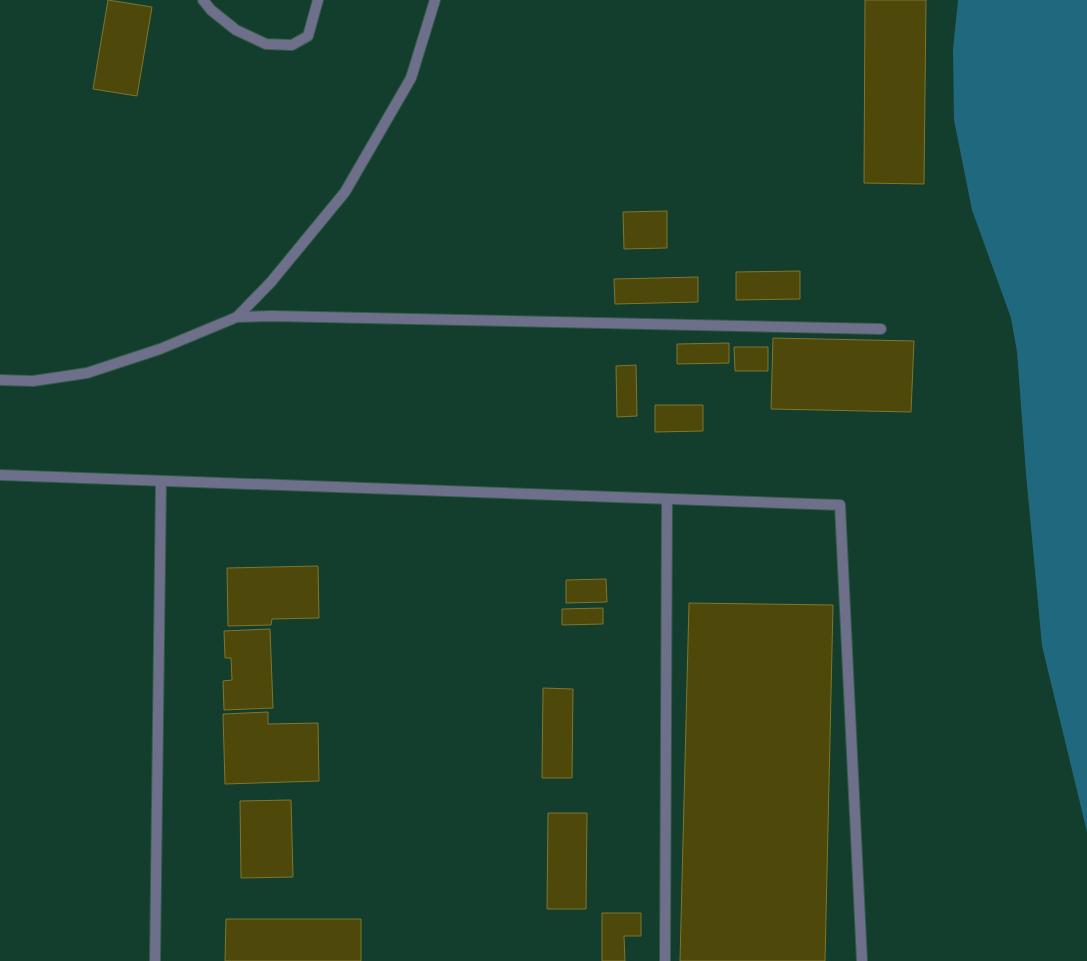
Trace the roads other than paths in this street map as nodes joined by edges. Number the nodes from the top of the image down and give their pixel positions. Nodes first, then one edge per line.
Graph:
1 (203, 0) edge
2 (318, 0) edge
3 (435, 0) edge
4 (237, 317) junction
5 (881, 329) dead end
6 (0, 380) edge
7 (0, 475) edge
8 (161, 481) junction
9 (667, 499) junction
10 (155, 961) edge
11 (665, 961) edge
12 (862, 961) edge

1 - 2 street
3 - 4 street
4 - 5 street
4 - 6 street
7 - 8 street
8 - 9 street
8 - 10 street
9 - 11 street
9 - 12 street

